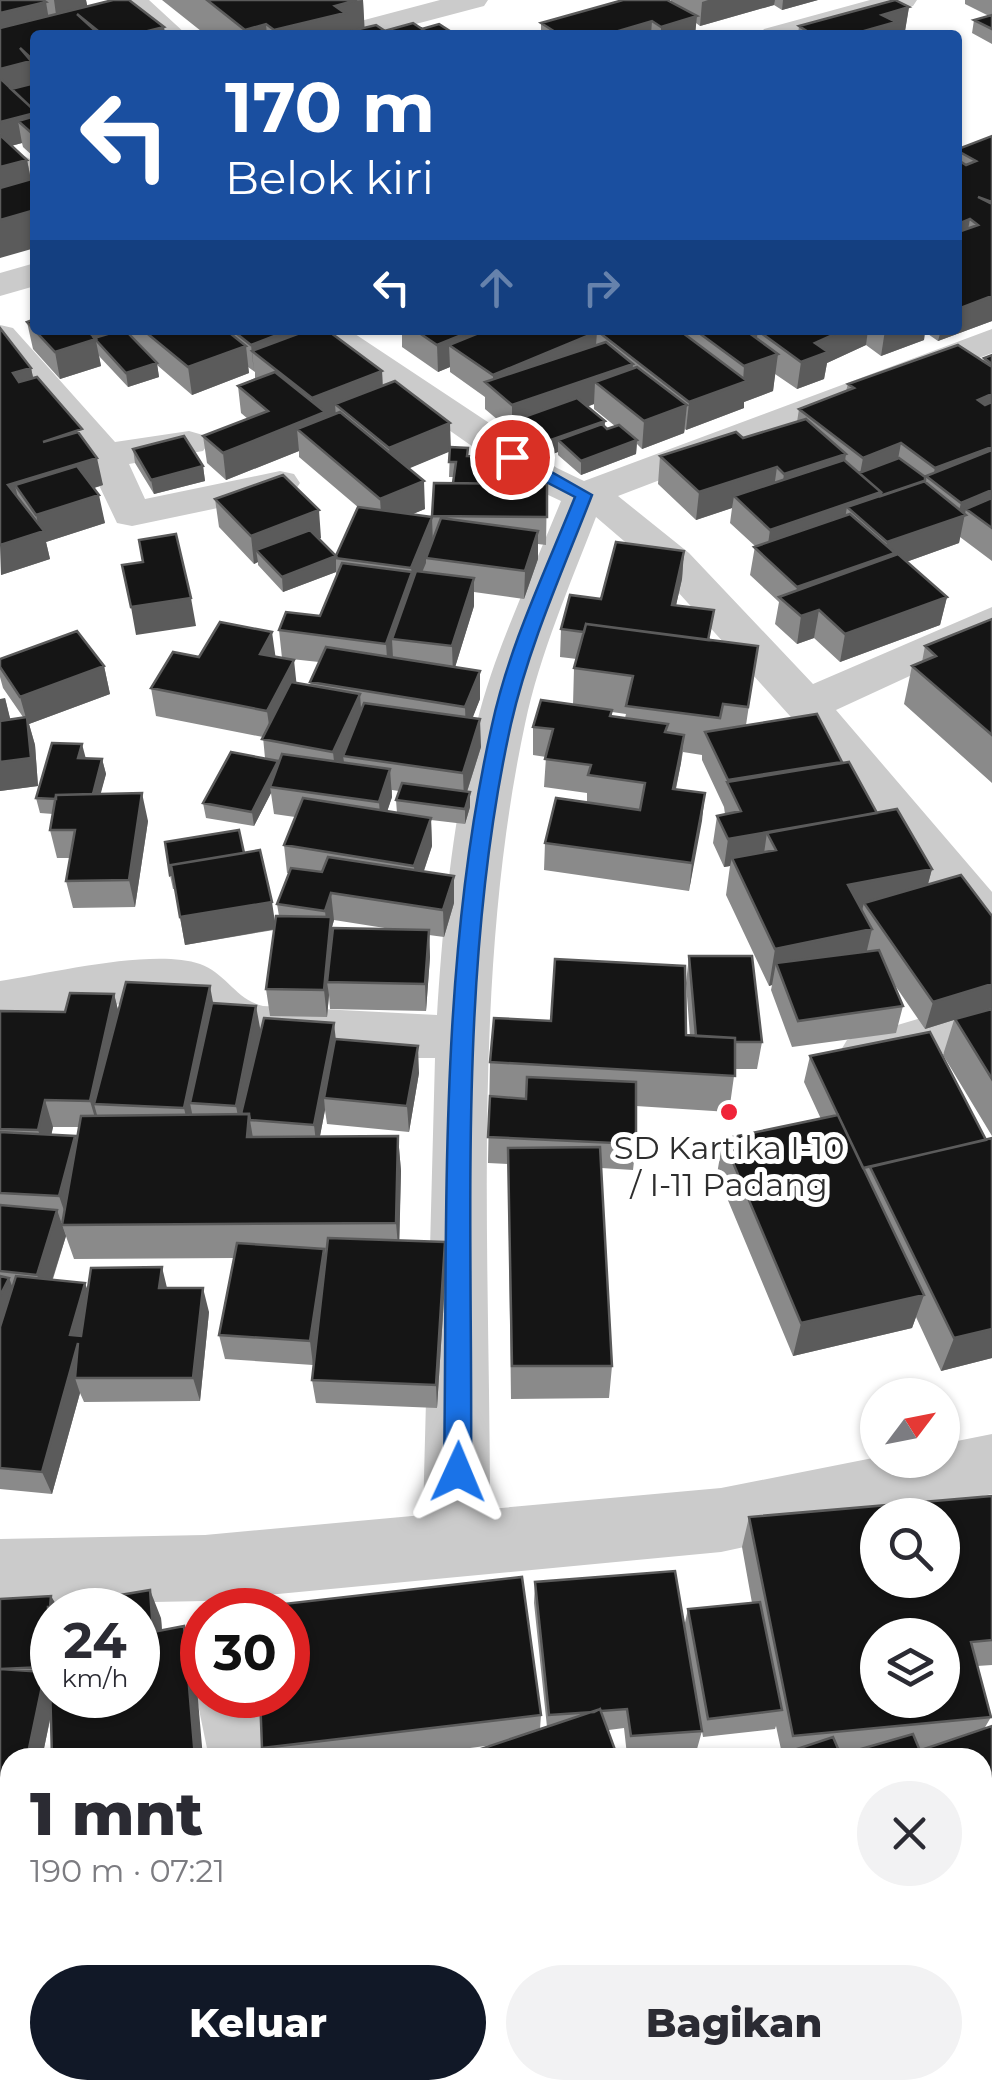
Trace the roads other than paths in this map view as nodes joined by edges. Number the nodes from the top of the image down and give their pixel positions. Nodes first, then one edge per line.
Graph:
1 (132, 0) edge
2 (474, 0) edge
3 (903, 0) edge
4 (363, 29) edge
5 (166, 30) edge
6 (792, 30) edge
7 (30, 143) edge
8 (30, 174) edge
9 (30, 276) edge
10 (0, 285) edge
11 (331, 335) edge
12 (0, 336) edge
13 (992, 340) edge
14 (188, 442) edge
15 (105, 456) junction
16 (280, 483) edge
17 (584, 495) junction
18 (132, 514) junction
19 (128, 559) dead end
20 (992, 621) edge
21 (806, 704) junction
22 (992, 927) edge
23 (0, 1001) edge
24 (992, 1018) edge
25 (462, 1036) junction
26 (866, 1055) edge
27 (992, 1464) edge
28 (456, 1546) junction
29 (0, 1572) edge
30 (197, 1588) edge
31 (215, 1588) edge
32 (237, 1718) edge
33 (244, 1748) edge

1 - 5 street
2 - 4 street
3 - 6 street
7 - 8 street
9 - 10 street
11 - 17 street
12 - 15 street
13 - 17 street
14 - 15 street
15 - 18 street
16 - 18 street
17 - 21 street
17 - 25 street
18 - 19 street
20 - 21 street
21 - 22 street
23 - 25 street
24 - 26 street
25 - 28 street
27 - 28 street
28 - 31 street
29 - 30 street
32 - 33 street

